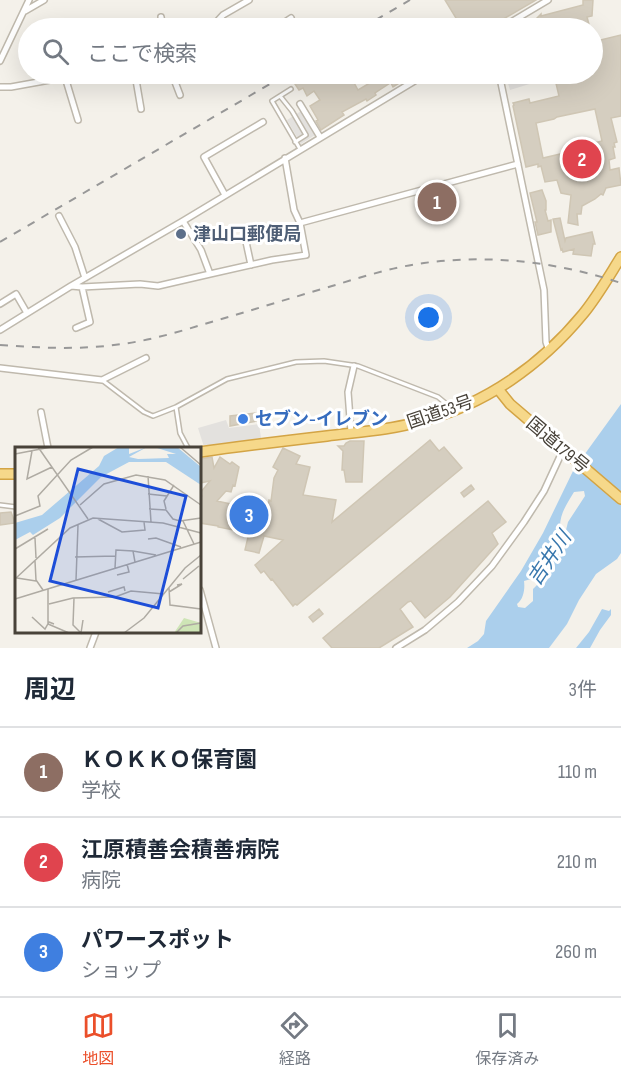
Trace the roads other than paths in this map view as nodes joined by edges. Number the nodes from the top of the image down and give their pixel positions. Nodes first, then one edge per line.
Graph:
1 (29, 0) edge
2 (44, 0) edge
3 (249, 0) edge
4 (548, 0) edge
5 (24, 12) junction
6 (21, 18) edge
7 (220, 18) edge
8 (518, 18) edge
9 (18, 24) edge
10 (0, 61) edge
11 (27, 84) edge
12 (67, 84) edge
13 (137, 84) edge
14 (176, 84) edge
15 (409, 84) edge
16 (501, 84) edge
17 (0, 87) edge
18 (291, 89) dead end
19 (180, 95) dead end
20 (280, 96) junction
21 (300, 104) dead end
22 (141, 109) dead end
23 (78, 120) dead end
24 (263, 122) dead end
25 (320, 137) junction
26 (295, 142) junction
27 (300, 149) junction
28 (285, 158) junction
29 (518, 164) junction
30 (225, 195) junction
31 (59, 216) dead end
32 (183, 221) junction
33 (300, 223) junction
34 (243, 228) dead end
35 (621, 257) edge
36 (251, 265) junction
37 (210, 274) junction
38 (85, 278) junction
39 (71, 286) junction
40 (82, 287) junction
41 (0, 304) edge
42 (27, 314) junction
43 (76, 328) dead end
44 (0, 330) edge
45 (549, 351) junction
46 (146, 358) dead end
47 (354, 366) junction
48 (0, 368) edge
49 (102, 380) junction
50 (498, 389) junction
51 (176, 407) junction
52 (452, 411) junction
53 (41, 412) dead end
54 (351, 432) junction
55 (48, 447) edge
56 (187, 447) edge
57 (563, 450) junction
58 (201, 452) edge
59 (621, 499) edge
60 (0, 506) edge
61 (15, 507) edge
62 (202, 607) edge
63 (96, 633) edge
64 (90, 648) edge
65 (216, 648) edge
66 (396, 648) edge

1 - 5 street
2 - 5 street
3 - 7 street
4 - 8 street
5 - 6 street
9 - 10 street
11 - 17 street
12 - 23 street
13 - 22 street
14 - 19 street
15 - 25 street
16 - 29 street
18 - 20 lane
20 - 26 lane
20 - 26 lane
21 - 25 street
24 - 30 street
25 - 27 street
26 - 27 lane
27 - 28 street
28 - 30 street
28 - 33 street
29 - 33 street
29 - 45 street
30 - 32 street
31 - 38 street
32 - 37 street
32 - 38 street
33 - 36 street
34 - 36 street
35 - 45 highway, 国道53号
36 - 37 street
37 - 40 street
38 - 39 street
39 - 40 street
39 - 42 street
40 - 43 street
41 - 42 street
42 - 44 street
45 - 50 highway, 国道53号
46 - 49 street
47 - 51 lane
47 - 52 lane
47 - 54 street
48 - 49 street
49 - 51 lane
50 - 52 highway, 国道53号
50 - 57 highway, 国道179号
51 - 56 lane
52 - 54 highway, 国道53号
53 - 55 street
54 - 58 highway, 国道53号
57 - 59 highway, 国道179号
57 - 66 street
60 - 61 lane
62 - 65 street
63 - 64 street

